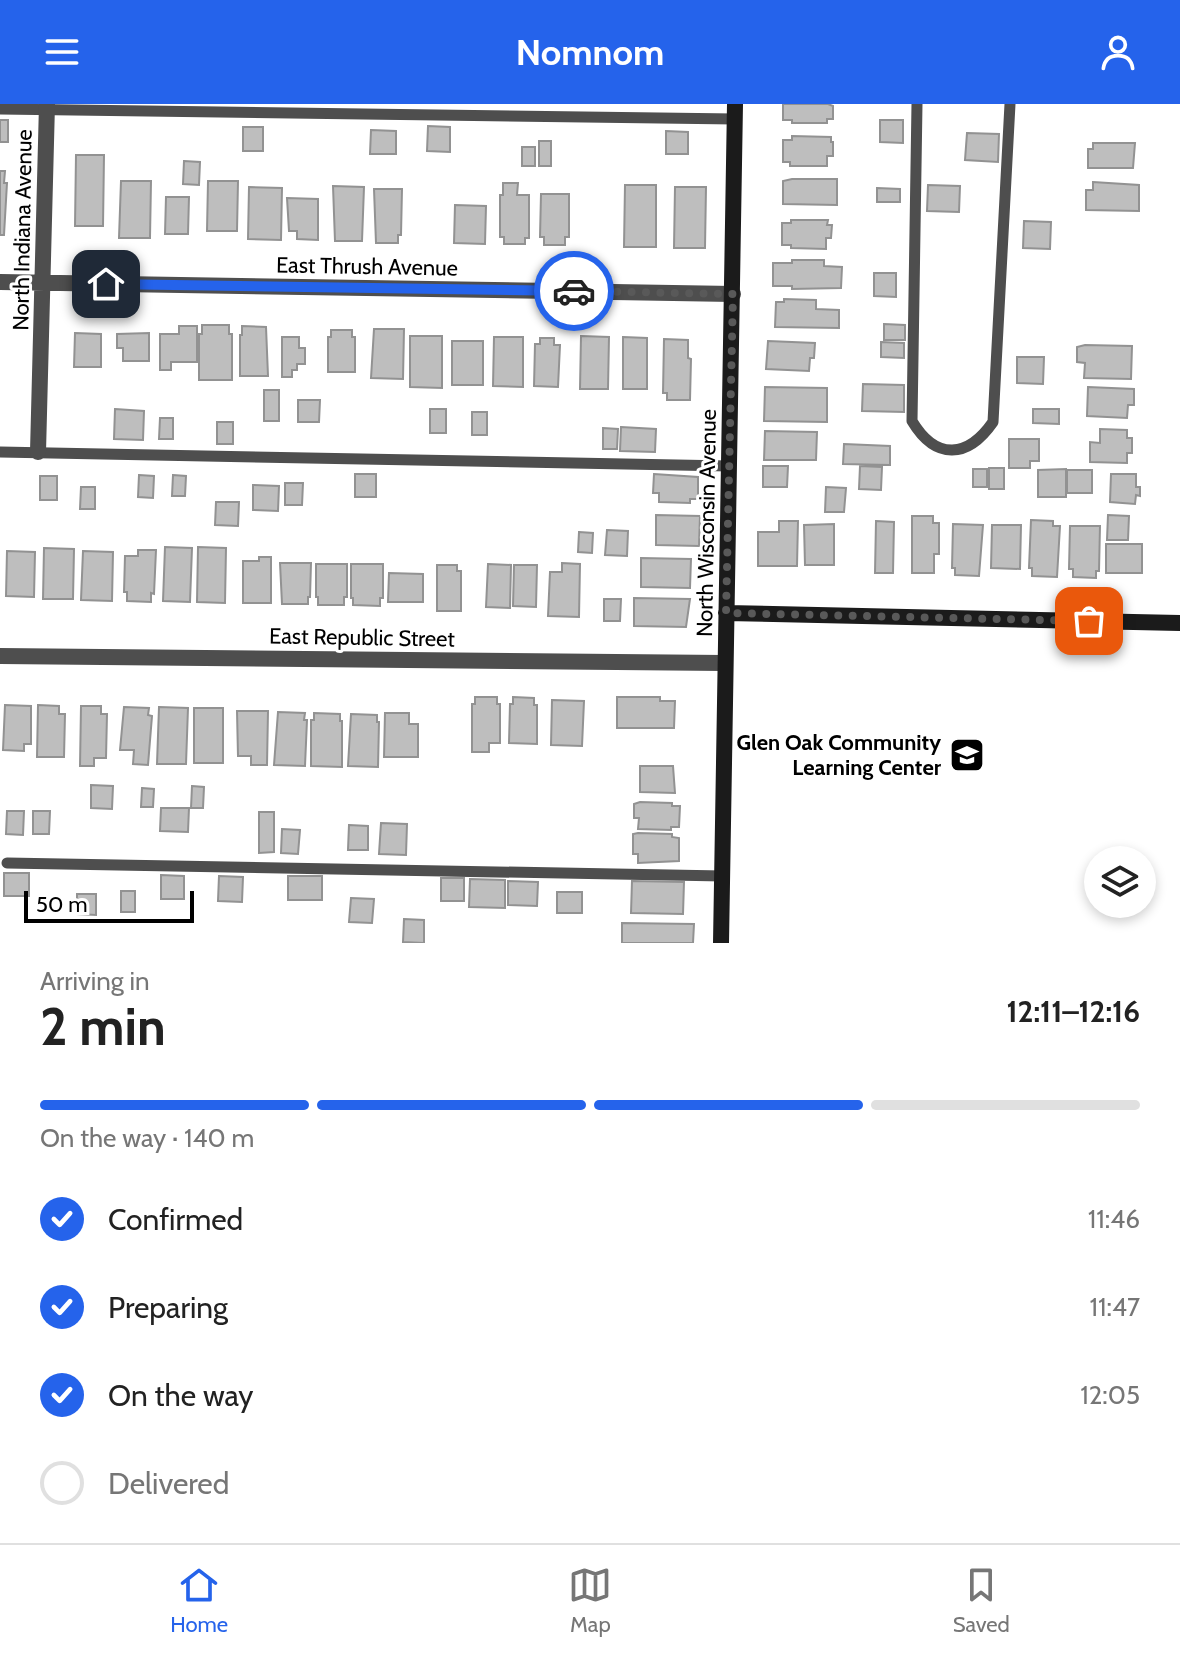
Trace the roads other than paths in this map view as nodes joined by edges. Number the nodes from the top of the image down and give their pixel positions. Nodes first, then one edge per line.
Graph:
1 (917, 104) edge
2 (1010, 104) edge
3 (47, 107) edge
4 (0, 109) edge
5 (735, 112) edge
6 (0, 282) edge
7 (44, 283) junction
8 (733, 294) junction
9 (0, 452) edge
10 (38, 452) junction
11 (729, 466) junction
12 (726, 613) junction
13 (1180, 623) edge
14 (0, 656) edge
15 (724, 663) junction
16 (7, 863) dead end
17 (723, 876) junction
18 (721, 943) edge

1 - 2 lane
3 - 4 lane
3 - 5 lane
3 - 7 street, North Indiana Avenue
5 - 8 street, North Wisconsin Avenue
6 - 7 street, East Thrush Avenue
7 - 8 street, East Thrush Avenue
7 - 10 street, North Indiana Avenue
8 - 11 street, North Wisconsin Avenue
9 - 10 lane
10 - 11 lane
11 - 12 street, North Wisconsin Avenue
12 - 13 street
12 - 15 street, North Wisconsin Avenue
14 - 15 street, East Republic Street
15 - 17 street, North Wisconsin Avenue
16 - 17 lane
17 - 18 street, North Wisconsin Avenue

